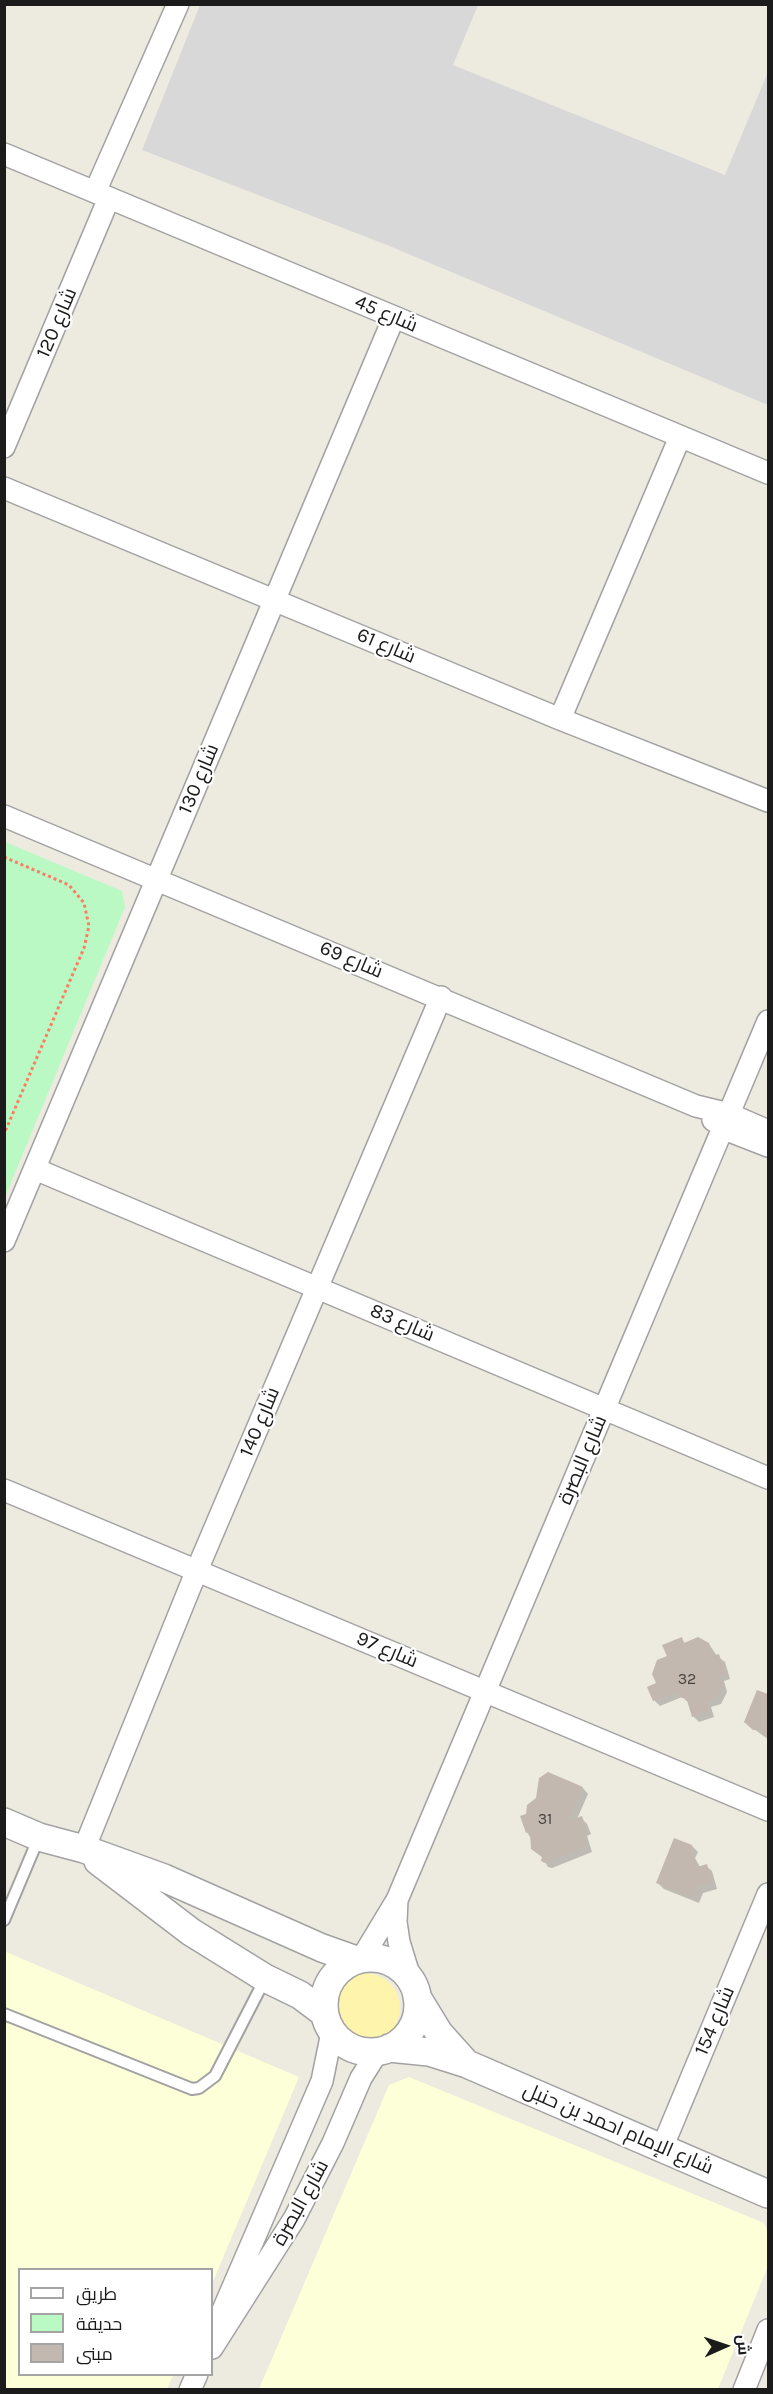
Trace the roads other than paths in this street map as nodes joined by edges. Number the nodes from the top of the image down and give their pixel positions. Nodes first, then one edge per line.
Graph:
1 (178, 4) edge
2 (4, 154) edge
3 (102, 195) junction
4 (394, 317) junction
5 (680, 437) junction
6 (4, 447) edge
7 (768, 473) edge
8 (4, 488) edge
9 (274, 600) junction
10 (560, 719) junction
11 (768, 801) edge
12 (4, 816) edge
13 (157, 879) junction
14 (441, 997) junction
15 (768, 1021) edge
16 (726, 1121) junction
17 (768, 1131) edge
18 (768, 1146) edge
19 (35, 1169) junction
20 (4, 1241) edge
21 (317, 1288) junction
22 (605, 1409) junction
23 (768, 1478) edge
24 (4, 1490) edge
25 (197, 1570) junction
26 (485, 1692) junction
27 (768, 1810) edge
28 (4, 1822) edge
29 (39, 1836) junction
30 (84, 1849) junction
31 (768, 1894) edge
32 (397, 1900) junction
33 (4, 1920) edge
34 (359, 1959) junction
35 (265, 1978) junction
36 (414, 1989) junction
37 (4, 2014) edge
38 (328, 2023) junction
39 (384, 2050) junction
40 (467, 2064) junction
41 (662, 2148) junction
42 (768, 2194) edge
43 (768, 2330) edge
44 (213, 2336) edge
45 (213, 2346) edge
46 (196, 2376) edge
47 (190, 2390) edge
48 (744, 2390) edge

1 - 3 street, شارع 120
2 - 3 street, شارع 45
3 - 4 street, شارع 45
3 - 6 street, شارع 120
4 - 5 street, شارع 45
4 - 9 street, شارع 130
5 - 7 street, شارع 45
5 - 10 street
8 - 9 street, شارع 61
9 - 10 street, شارع 61
9 - 13 street, شارع 130
10 - 11 street, شارع 61
12 - 13 street, شارع 69
13 - 14 street, شارع 69
13 - 19 street, شارع 130
14 - 16 street, شارع 69
14 - 21 street, شارع 140
15 - 16 street, شارع البصرة
16 - 17 street, شارع 69
16 - 18 street, شارع 69
16 - 22 street, شارع البصرة
19 - 20 street, شارع 130
19 - 21 street, شارع 83
21 - 22 street, شارع 83
21 - 25 street, شارع 140
22 - 23 street, شارع 83
22 - 26 street, شارع البصرة
24 - 25 street, شارع 97
25 - 26 street, شارع 97
25 - 30 street, شارع 140
26 - 27 street, شارع 97
26 - 32 street, شارع البصرة
28 - 29 street
29 - 30 street
29 - 33 lane
30 - 34 street
30 - 35 street
31 - 41 street, شارع 154
32 - 34 street, شارع البصرة
32 - 36 street, شارع البصرة
34 - 36 street
34 - 38 street
35 - 37 lane
35 - 38 street
36 - 39 street
36 - 40 street, شارع الإمام احمد بن حنبل
38 - 39 street
38 - 44 street, شارع البصرة
39 - 40 street, شارع الإمام احمد بن حنبل
39 - 45 street, شارع البصرة
40 - 41 street, شارع الإمام احمد بن حنبل
41 - 42 street, شارع الإمام احمد بن حنبل
43 - 48 street
46 - 47 street

